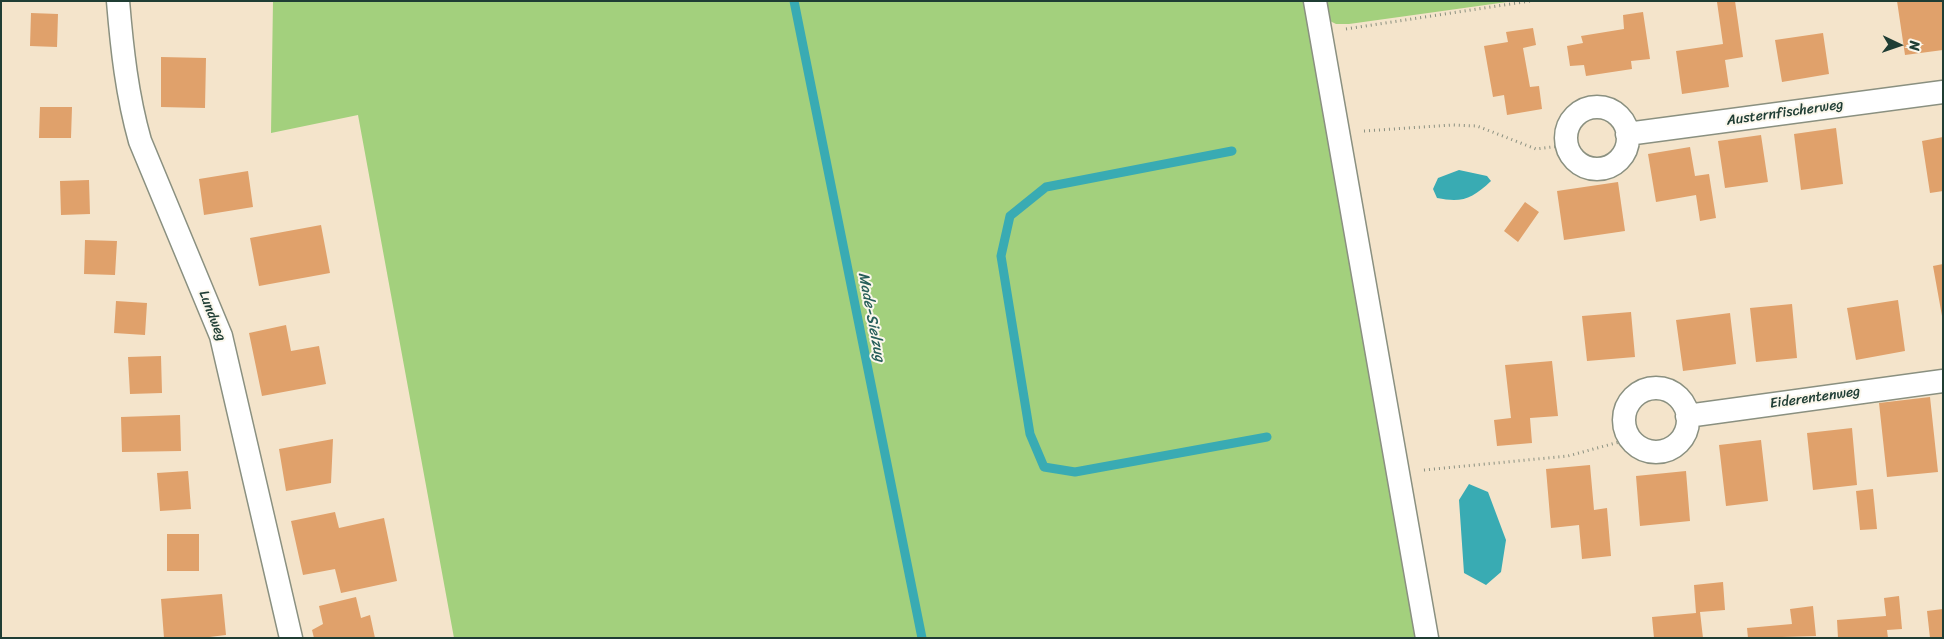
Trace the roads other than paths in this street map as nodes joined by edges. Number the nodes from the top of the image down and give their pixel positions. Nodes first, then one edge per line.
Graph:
1 (118, 1) edge
2 (1316, 1) edge
3 (1943, 92) edge
4 (1627, 134) junction
5 (1943, 380) edge
6 (1687, 416) junction
7 (291, 638) edge
8 (1427, 638) edge

1 - 7 street, Lundweg
2 - 8 street
3 - 4 street, Austernfischerweg
4 - 4 street
5 - 6 street, Eiderentenweg
6 - 6 street

